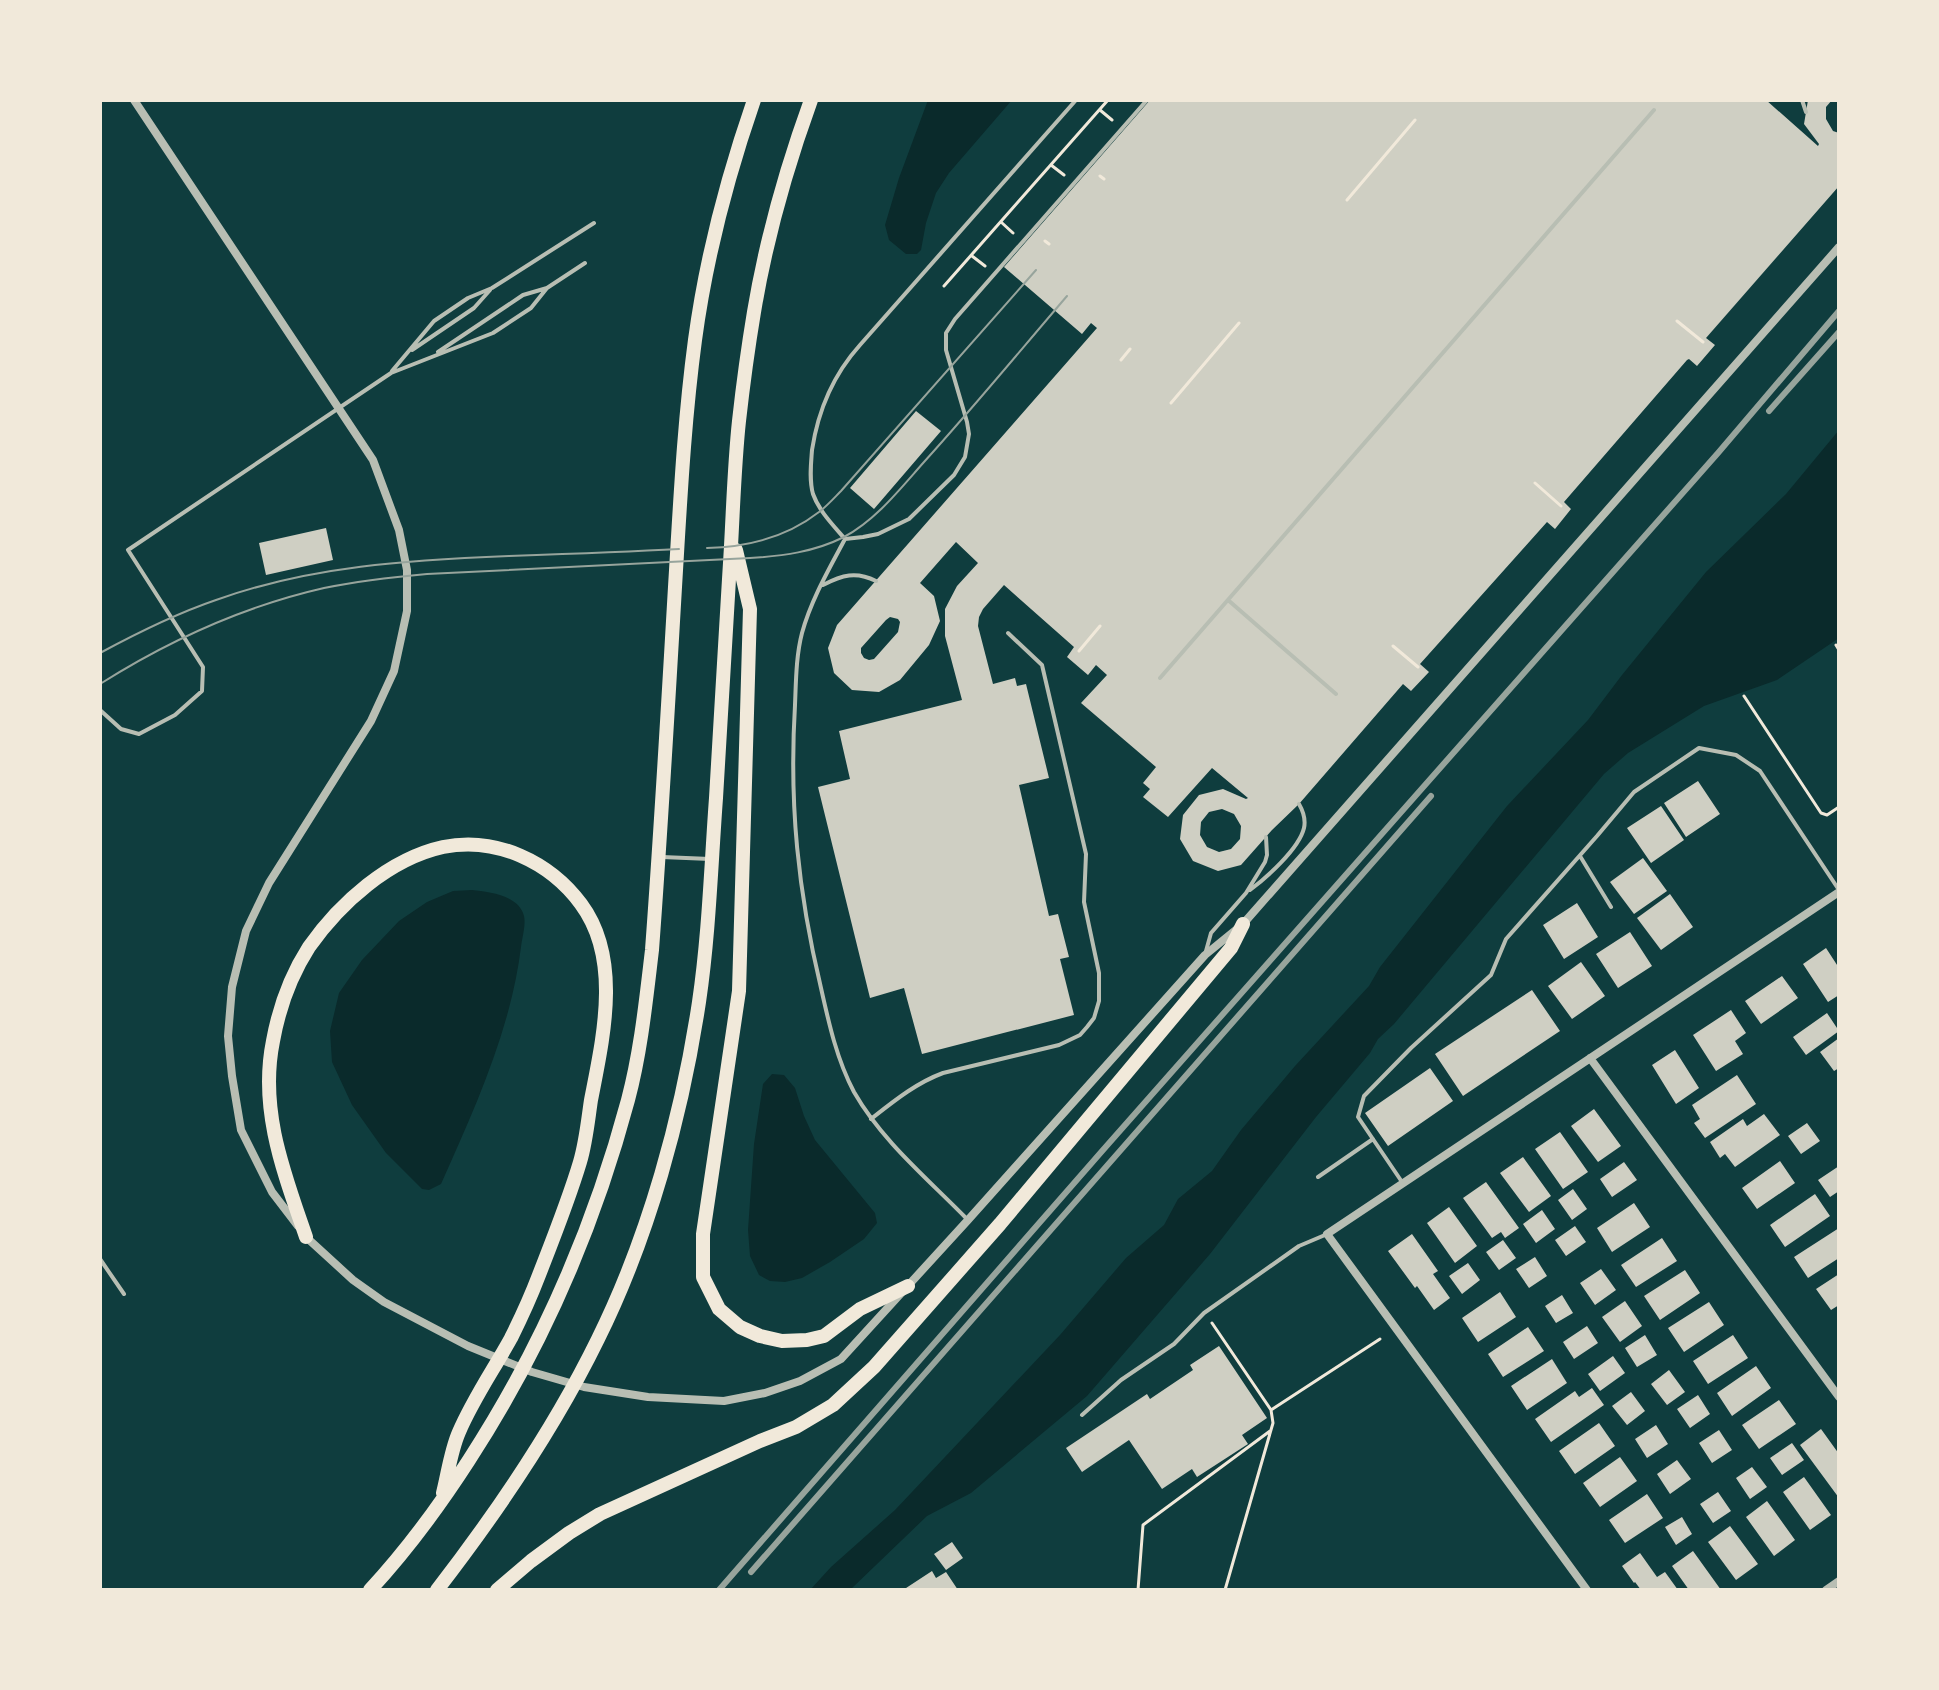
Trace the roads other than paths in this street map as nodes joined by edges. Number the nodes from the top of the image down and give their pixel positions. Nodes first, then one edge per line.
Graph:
1 (134, 100) edge
2 (754, 100) edge
3 (811, 100) edge
4 (1076, 100) edge
5 (1147, 100) edge
6 (1802, 100) edge
7 (1654, 110) dead end
8 (1806, 112) dead end
9 (594, 223) dead end
10 (1839, 247) edge
11 (585, 263) dead end
12 (492, 288) junction
13 (547, 288) junction
14 (408, 352) junction
15 (429, 358) junction
16 (391, 373) junction
17 (338, 408) junction
18 (732, 533) junction
19 (845, 539) junction
20 (876, 581) dead end
21 (821, 586) junction
22 (1228, 600) junction
23 (1008, 633) dead end
24 (1160, 678) dead end
25 (1336, 694) dead end
26 (100, 710) edge
27 (1299, 804) dead end
28 (1266, 837) dead end
29 (1580, 856) junction
30 (659, 857) junction
31 (712, 859) junction
32 (1839, 891) edge
33 (1246, 893) junction
34 (1611, 907) dead end
35 (1243, 924) junction
36 (1205, 955) junction
37 (1590, 1058) junction
38 (871, 1119) junction
39 (1373, 1139) junction
40 (1318, 1177) dead end
41 (1403, 1183) junction
42 (968, 1220) junction
43 (1327, 1234) junction
44 (306, 1237) junction
45 (100, 1259) edge
46 (908, 1286) junction
47 (124, 1294) dead end
48 (1839, 1397) edge
49 (1082, 1415) dead end
50 (440, 1505) junction
51 (1839, 1581) edge
52 (370, 1590) edge
53 (437, 1590) edge
54 (497, 1590) edge
55 (1587, 1590) edge
56 (1826, 1590) edge

1 - 17 street
2 - 30 main road
3 - 18 main road
4 - 19 lane
5 - 19 lane
6 - 8 lane
7 - 22 lane
9 - 12 lane
10 - 35 street
11 - 13 lane
12 - 14 lane
12 - 14 lane
13 - 15 lane
13 - 15 lane
14 - 16 lane
15 - 16 lane
16 - 17 lane
17 - 26 lane
17 - 44 street
18 - 31 main road
18 - 46 main road
19 - 21 lane
20 - 21 lane
21 - 38 lane
22 - 24 lane
22 - 25 lane
23 - 38 lane
27 - 33 lane
28 - 33 lane
29 - 32 lane
29 - 34 lane
29 - 39 lane
30 - 31 lane
30 - 50 main road
31 - 53 main road
32 - 37 street
33 - 36 lane
35 - 36 street
35 - 54 main road
36 - 42 street
37 - 41 street
37 - 48 street
38 - 42 lane
39 - 40 lane
39 - 41 lane
41 - 43 street
42 - 46 street
43 - 49 lane
43 - 55 street
44 - 46 street
44 - 50 main road
45 - 47 lane
50 - 52 main road
51 - 56 street

